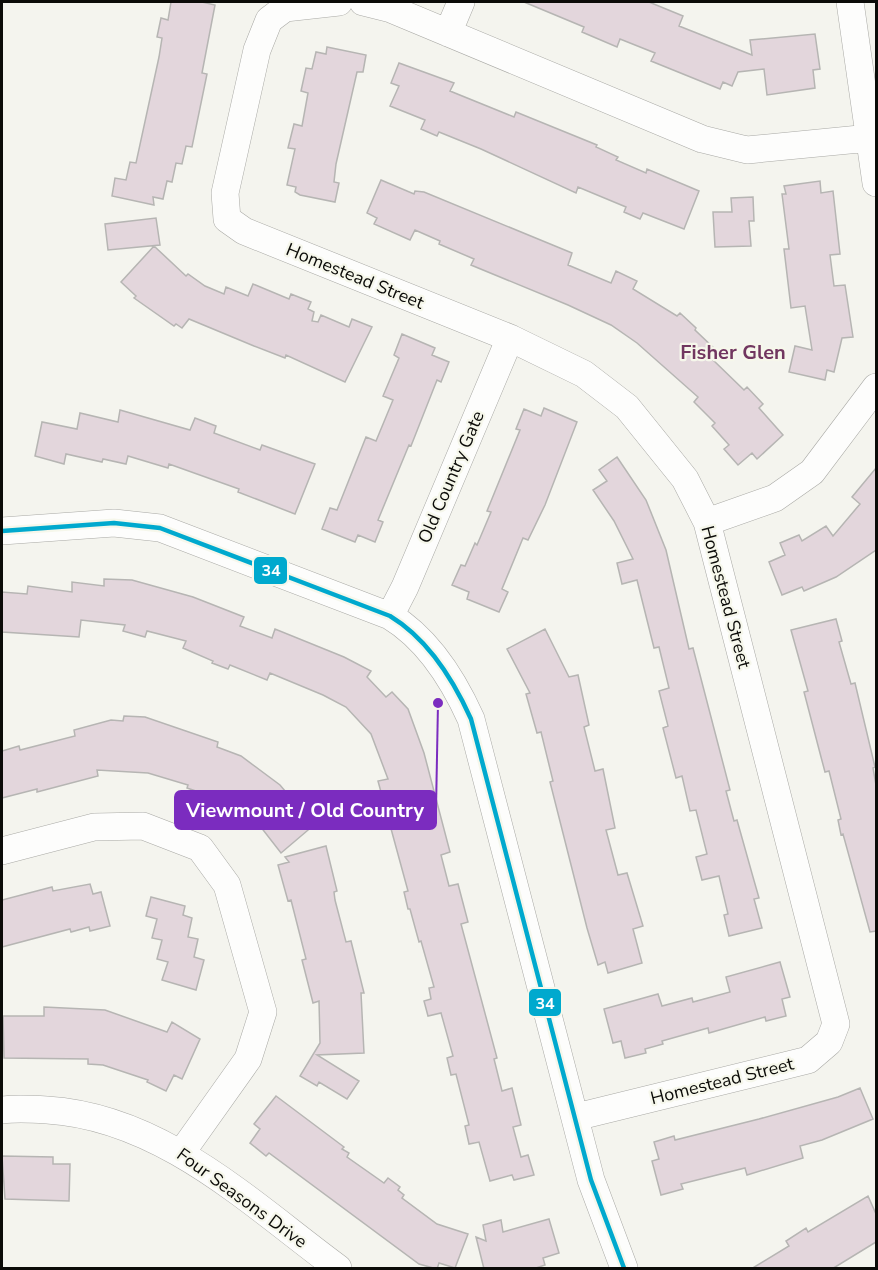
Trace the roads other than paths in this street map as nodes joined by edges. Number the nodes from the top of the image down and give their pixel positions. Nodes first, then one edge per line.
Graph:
1 (339, 2) edge
2 (363, 2) edge
3 (461, 2) edge
4 (850, 2) edge
5 (448, 33) junction
6 (870, 138) junction
7 (876, 183) edge
8 (510, 338) junction
9 (876, 387) edge
10 (706, 522) junction
11 (2, 531) edge
12 (390, 616) junction
13 (2, 851) edge
14 (2, 1110) edge
15 (576, 1117) junction
16 (182, 1152) junction
17 (338, 1269) edge
18 (624, 1269) edge

1 - 8 street, Homestead Street
2 - 5 street
3 - 5 street
4 - 6 street
5 - 6 street
6 - 7 street
8 - 10 street, Homestead Street
8 - 12 street, Old Country Gate
9 - 10 street
10 - 15 street, Homestead Street
11 - 12 street
12 - 15 street
13 - 16 street
14 - 16 street, Four Seasons Drive
15 - 18 street
16 - 17 street, Four Seasons Drive

